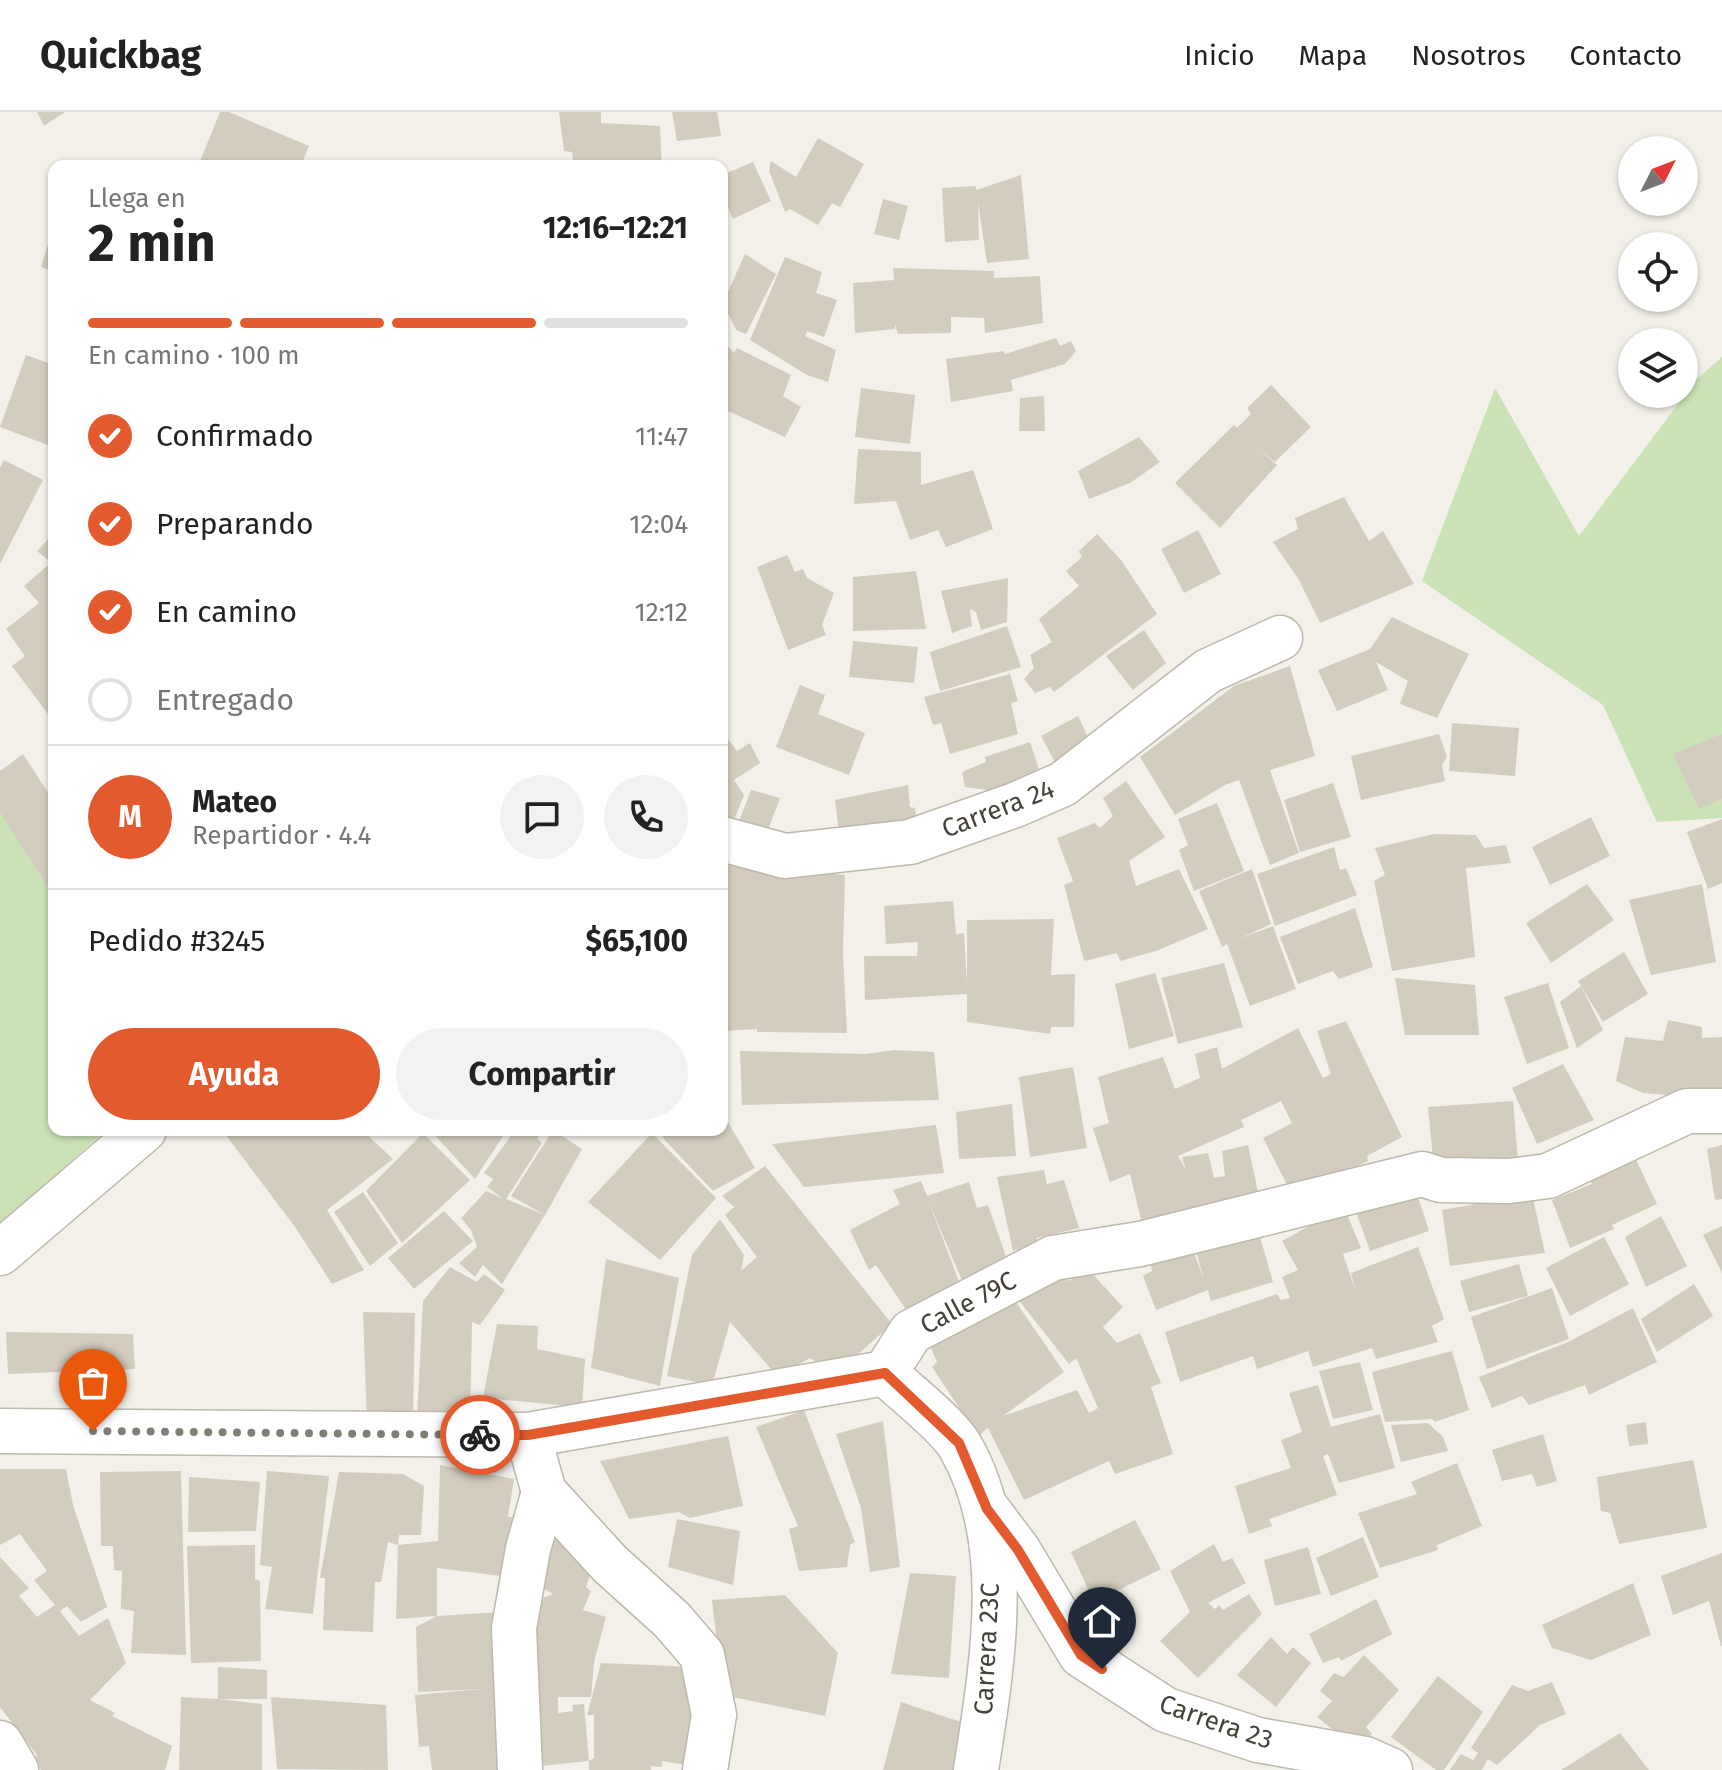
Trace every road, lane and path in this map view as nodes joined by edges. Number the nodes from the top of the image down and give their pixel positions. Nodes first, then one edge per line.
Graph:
1 (1280, 638) dead end
2 (728, 841) edge
3 (1722, 1111) edge
4 (137, 1136) edge
5 (0, 1253) edge
6 (885, 1373) junction
7 (0, 1431) edge
8 (528, 1435) junction
9 (544, 1492) junction
10 (987, 1509) junction
11 (0, 1743) edge
12 (16, 1770) edge
13 (520, 1770) edge
14 (705, 1770) edge
15 (976, 1770) edge
16 (1390, 1770) edge

1 - 2 street, Carrera 24
3 - 6 street, Calle 79C
4 - 5 street
6 - 8 street
6 - 10 street, Carrera 23C
7 - 8 street
8 - 9 street
9 - 13 street
9 - 14 street
10 - 15 street, Carrera 23C
10 - 16 street, Carrera 23
11 - 12 street

